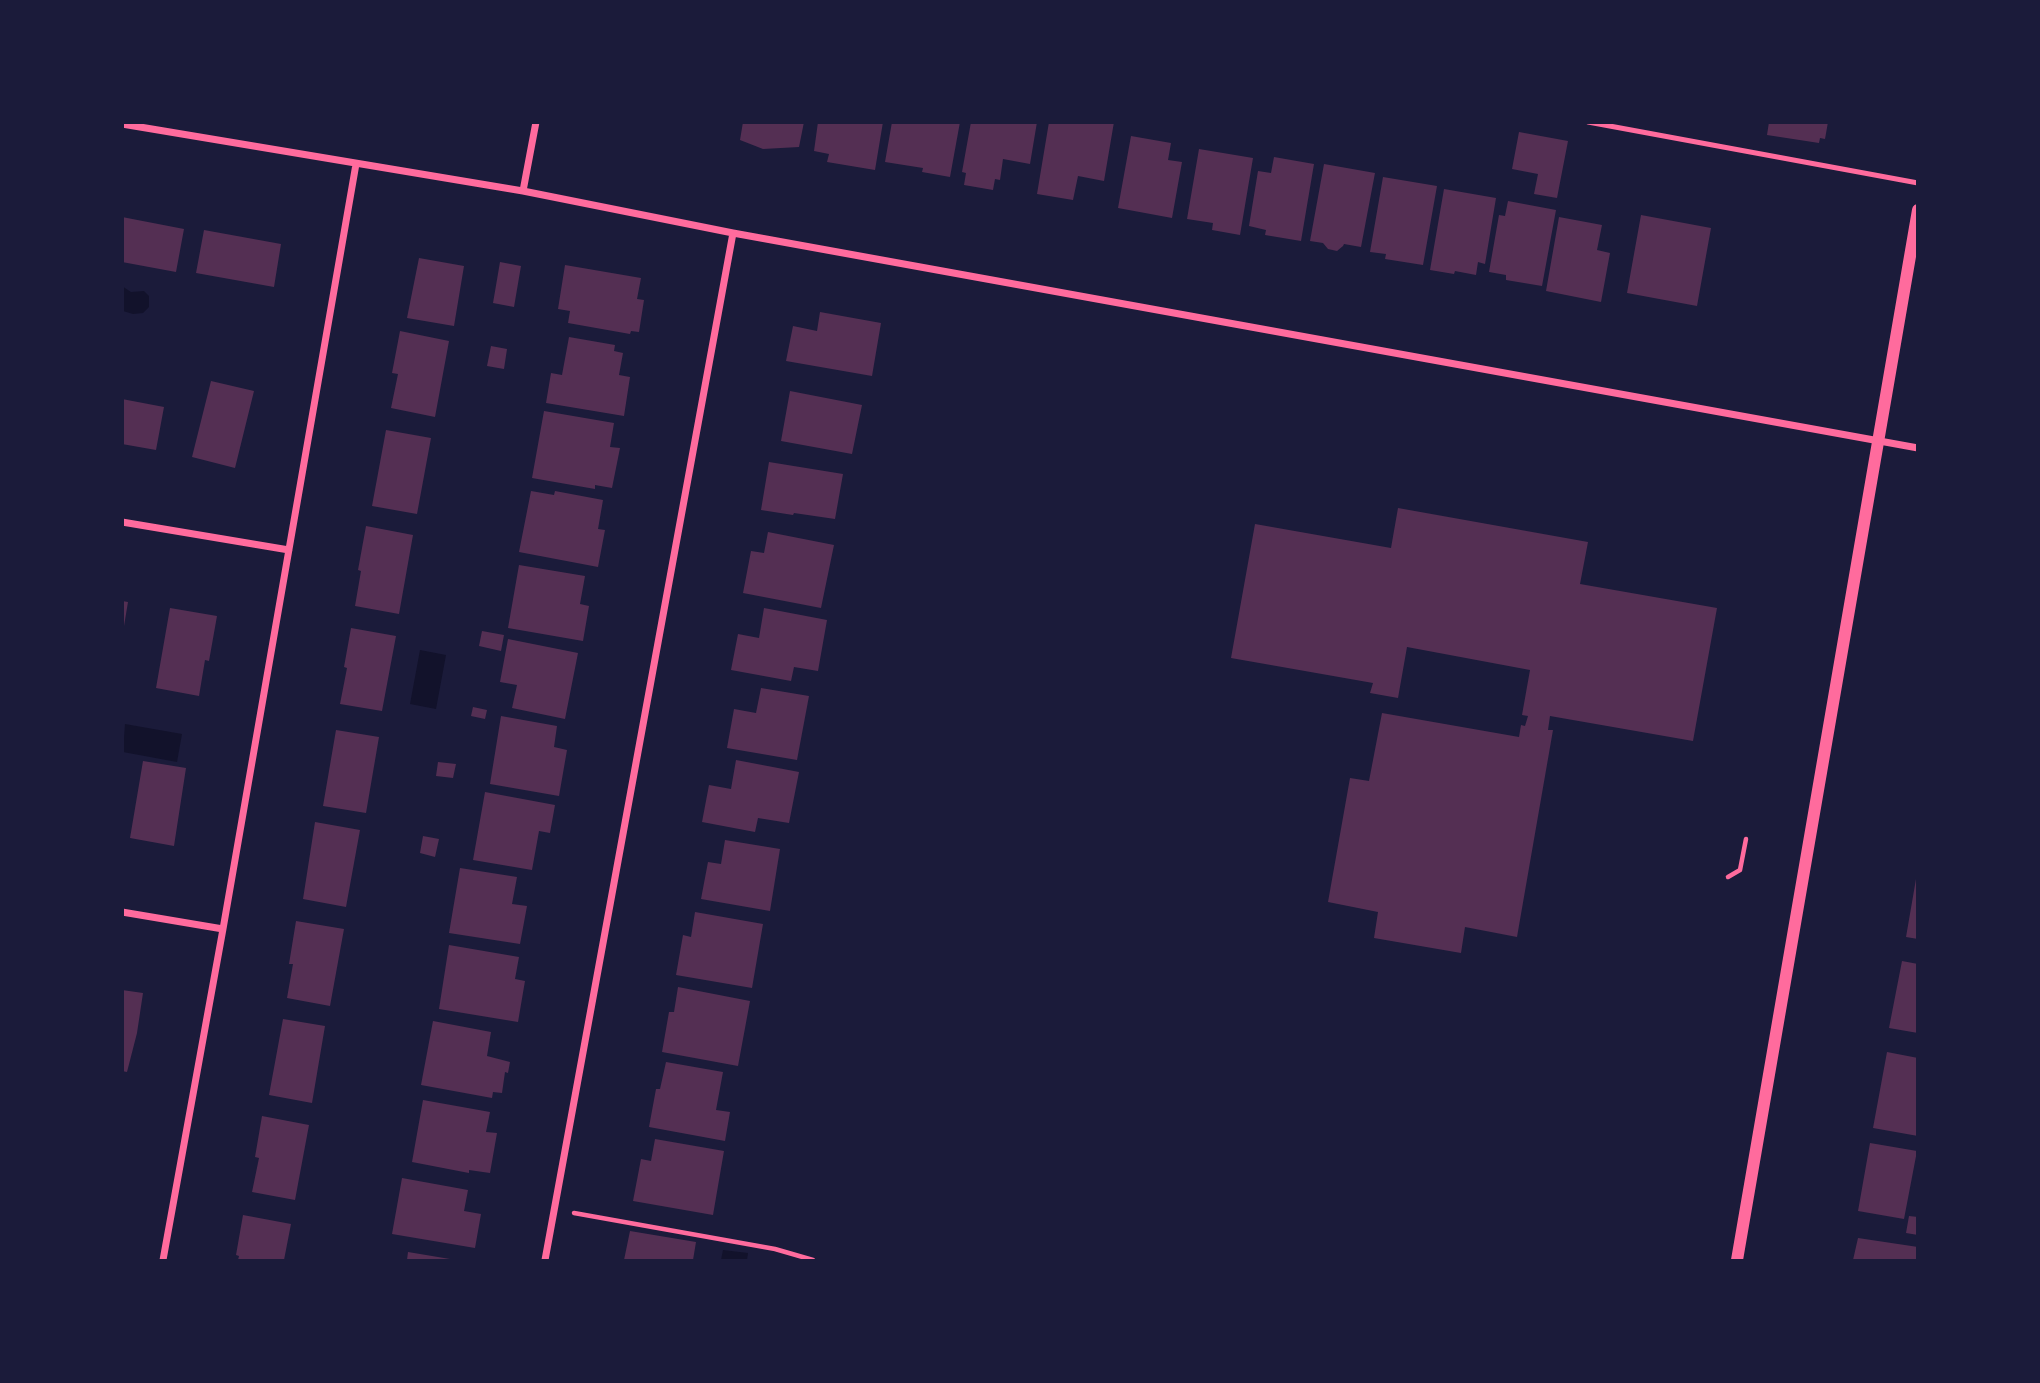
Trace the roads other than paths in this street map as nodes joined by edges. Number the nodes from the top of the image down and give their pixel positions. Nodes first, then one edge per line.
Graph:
1 (536, 122) edge
2 (1588, 122) edge
3 (122, 124) edge
4 (356, 164) junction
5 (1917, 183) edge
6 (523, 191) junction
7 (1917, 210) edge
8 (733, 233) junction
9 (1878, 440) junction
10 (1917, 448) edge
11 (122, 522) edge
12 (289, 550) junction
13 (122, 912) edge
14 (223, 929) junction
15 (163, 1261) edge
16 (545, 1261) edge
17 (1737, 1261) edge

1 - 6 street
2 - 5 lane
3 - 4 street
4 - 6 street
4 - 12 street
6 - 8 street
7 - 9 street
8 - 9 street
8 - 16 street
9 - 10 street
9 - 17 street
11 - 12 street
12 - 14 street
13 - 14 street
14 - 15 street

